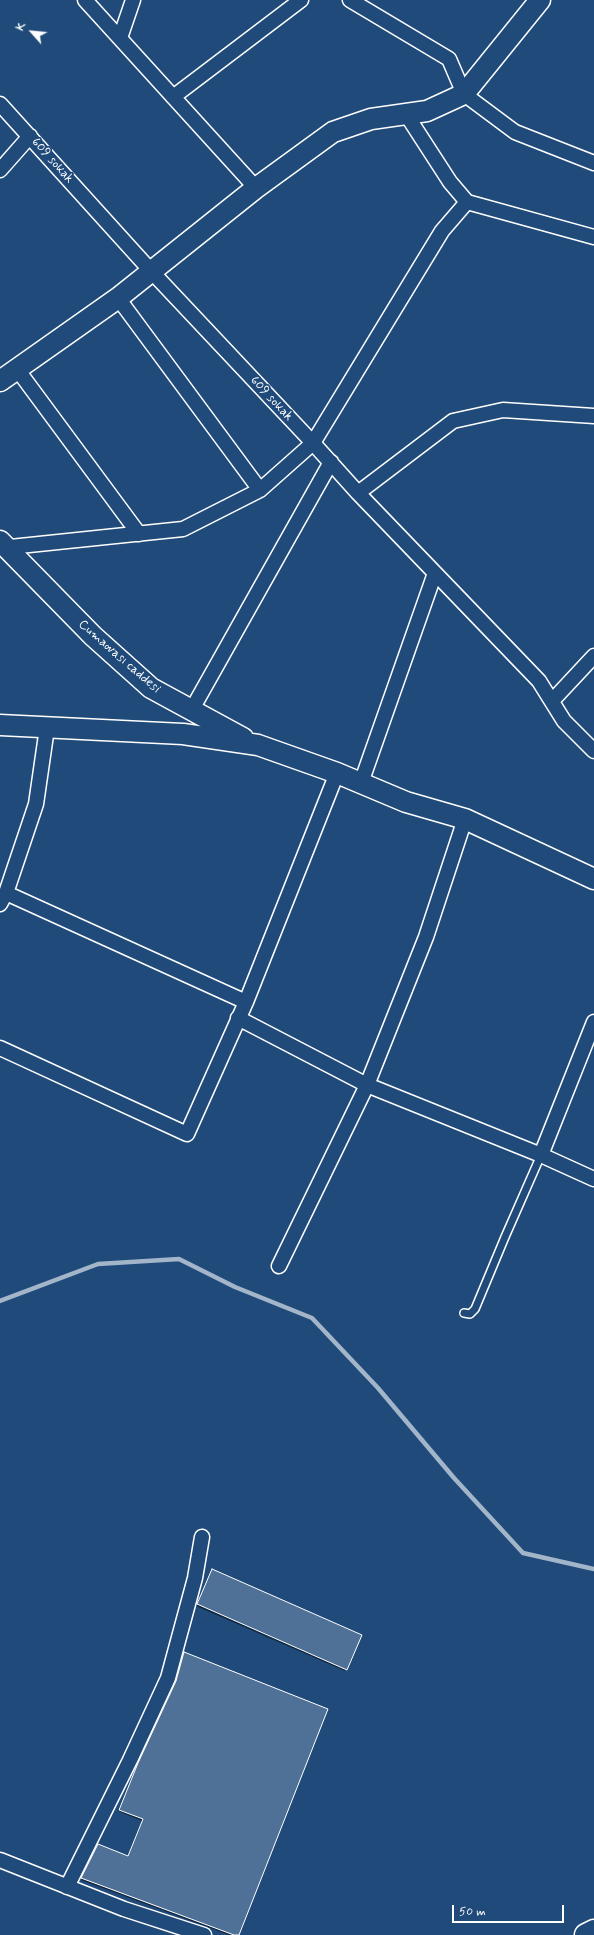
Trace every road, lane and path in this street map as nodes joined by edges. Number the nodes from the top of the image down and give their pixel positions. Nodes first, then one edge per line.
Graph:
1 (85, 0) edge
2 (133, 0) edge
3 (301, 0) edge
4 (350, 0) edge
5 (540, 0) edge
6 (120, 38) junction
7 (464, 94) junction
8 (173, 97) junction
9 (0, 104) edge
10 (406, 114) junction
11 (30, 136) junction
12 (594, 163) edge
13 (0, 170) edge
14 (256, 188) junction
15 (467, 202) junction
16 (594, 237) edge
17 (152, 272) junction
18 (118, 298) junction
19 (17, 369) junction
20 (0, 380) edge
21 (594, 416) edge
22 (313, 443) junction
23 (331, 462) junction
24 (260, 490) junction
25 (358, 493) junction
26 (139, 534) junction
27 (2, 546) edge
28 (434, 572) junction
29 (594, 656) edge
30 (552, 701) junction
31 (191, 711) junction
32 (0, 725) edge
33 (47, 728) junction
34 (258, 745) junction
35 (594, 751) edge
36 (337, 773) junction
37 (361, 783) junction
38 (465, 819) junction
39 (594, 879) edge
40 (3, 898) edge
41 (246, 1002) junction
42 (238, 1018) junction
43 (594, 1022) edge
44 (0, 1048) edge
45 (367, 1085) junction
46 (541, 1155) junction
47 (594, 1180) edge
48 (278, 1266) dead end
49 (464, 1313) dead end
50 (202, 1537) dead end
51 (0, 1860) edge
52 (67, 1886) junction
53 (594, 1931) edge
54 (204, 1935) edge
55 (586, 1935) edge

1 - 6 street
2 - 6 street
3 - 8 street
4 - 7 street
5 - 7 main road
6 - 8 street
7 - 10 main road
7 - 12 street
8 - 14 street
9 - 11 street, 609 sokak
10 - 14 main road
10 - 15 street
11 - 13 street
11 - 17 street, 609 sokak
14 - 17 main road
15 - 16 street
15 - 22 street
17 - 18 main road
17 - 22 street, 609 sokak
18 - 19 main road
18 - 24 street
19 - 20 main road
19 - 26 street
21 - 25 street
22 - 23 street, 609 sokak
22 - 24 street
23 - 25 street, 609 sokak
23 - 31 street
24 - 26 street
25 - 28 street, 609 sokak
26 - 27 street
27 - 31 main road, Cumaovası caddesi
28 - 30 street, 609 sokak
28 - 37 street
29 - 30 street
30 - 35 street, 609 sokak
31 - 34 main road, Cumaovası caddesi
32 - 33 main road
33 - 34 main road
33 - 40 street
34 - 36 main road
36 - 37 main road
36 - 41 street
37 - 38 main road
38 - 39 main road
38 - 45 street
40 - 41 street
41 - 42 street
42 - 44 street
42 - 45 street
43 - 46 street
45 - 46 street
45 - 48 street
46 - 47 street
46 - 49 lane
50 - 52 street
51 - 52 street
52 - 54 street
53 - 55 main road

